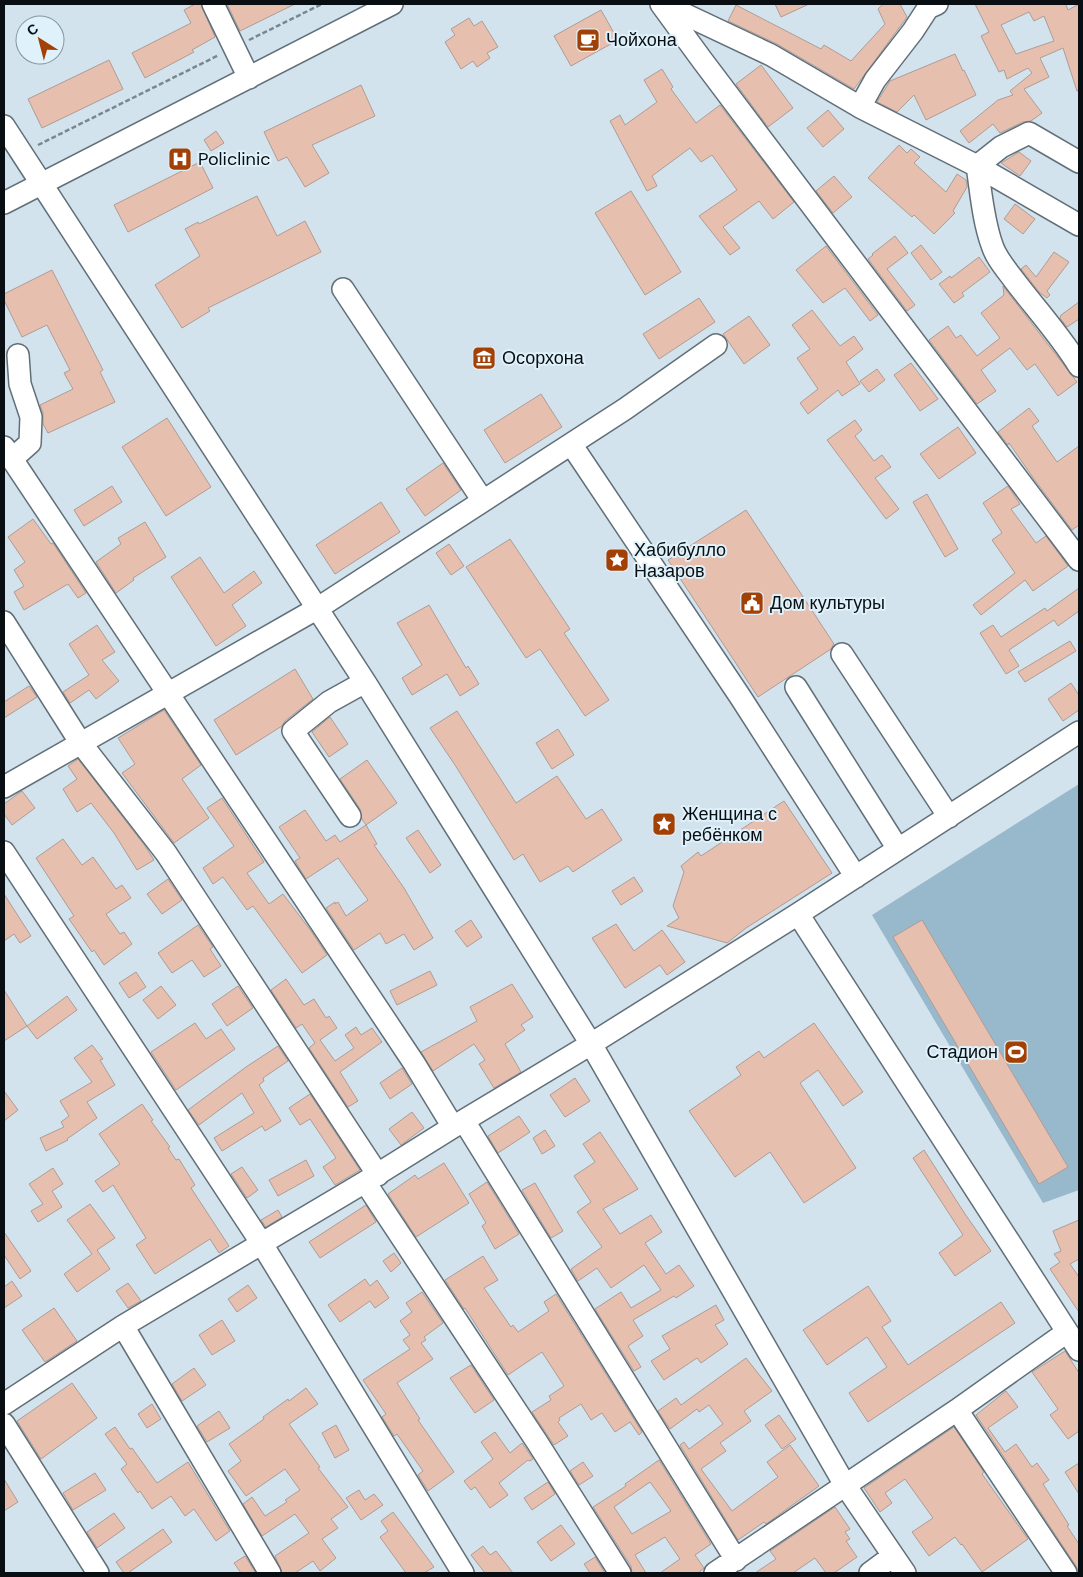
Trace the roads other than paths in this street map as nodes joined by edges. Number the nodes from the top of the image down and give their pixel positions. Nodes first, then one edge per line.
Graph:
1 (213, 4) edge
2 (392, 4) edge
3 (662, 4) edge
4 (937, 4) edge
5 (249, 78) junction
6 (860, 108) junction
7 (4, 126) edge
8 (1079, 162) edge
9 (977, 166) junction
10 (41, 185) junction
11 (4, 203) edge
12 (1079, 224) edge
13 (343, 289) dead end
14 (716, 345) dead end
15 (18, 355) dead end
16 (1079, 366) edge
17 (571, 444) junction
18 (8, 453) edge
19 (483, 500) junction
20 (1079, 560) edge
21 (318, 608) junction
22 (4, 622) edge
23 (842, 654) dead end
24 (365, 682) junction
25 (796, 686) dead end
26 (167, 694) junction
27 (1079, 732) edge
28 (80, 742) junction
29 (4, 787) edge
30 (350, 816) dead end
31 (949, 817) junction
32 (898, 849) junction
33 (4, 852) edge
34 (856, 877) junction
35 (798, 914) junction
36 (591, 1044) junction
37 (458, 1124) junction
38 (371, 1179) junction
39 (262, 1244) junction
40 (123, 1326) junction
41 (1067, 1332) junction
42 (1079, 1350) edge
43 (4, 1404) edge
44 (957, 1410) junction
45 (4, 1424) edge
46 (845, 1485) junction
47 (736, 1560) junction
48 (899, 1565) edge
49 (98, 1573) edge
50 (270, 1573) edge
51 (463, 1573) edge
52 (620, 1573) edge
53 (715, 1573) edge
54 (870, 1573) edge
55 (1066, 1573) edge

1 - 5 street
2 - 5 street
3 - 6 street
3 - 20 street
4 - 6 street
5 - 10 street
6 - 9 street
7 - 10 street
8 - 9 street
9 - 12 street
9 - 16 street
10 - 11 street
10 - 21 street
13 - 19 street
14 - 17 street
15 - 18 street
17 - 19 street
17 - 34 street
18 - 26 street
19 - 21 street
21 - 24 street
21 - 26 street
22 - 28 street
23 - 31 street
24 - 30 street
24 - 36 street
25 - 32 street
26 - 28 street
26 - 37 street
27 - 31 street
28 - 29 street
28 - 38 street
31 - 32 street
32 - 34 street
33 - 39 street
34 - 35 street
35 - 36 street
35 - 41 street
36 - 37 street
36 - 46 street
37 - 38 street
37 - 47 street
38 - 39 street
38 - 52 street
39 - 40 street
39 - 51 street
40 - 43 street
40 - 50 street
41 - 42 street
41 - 44 street
44 - 46 street
44 - 55 street
45 - 49 street
46 - 47 street
46 - 48 street
47 - 53 street
48 - 54 street

